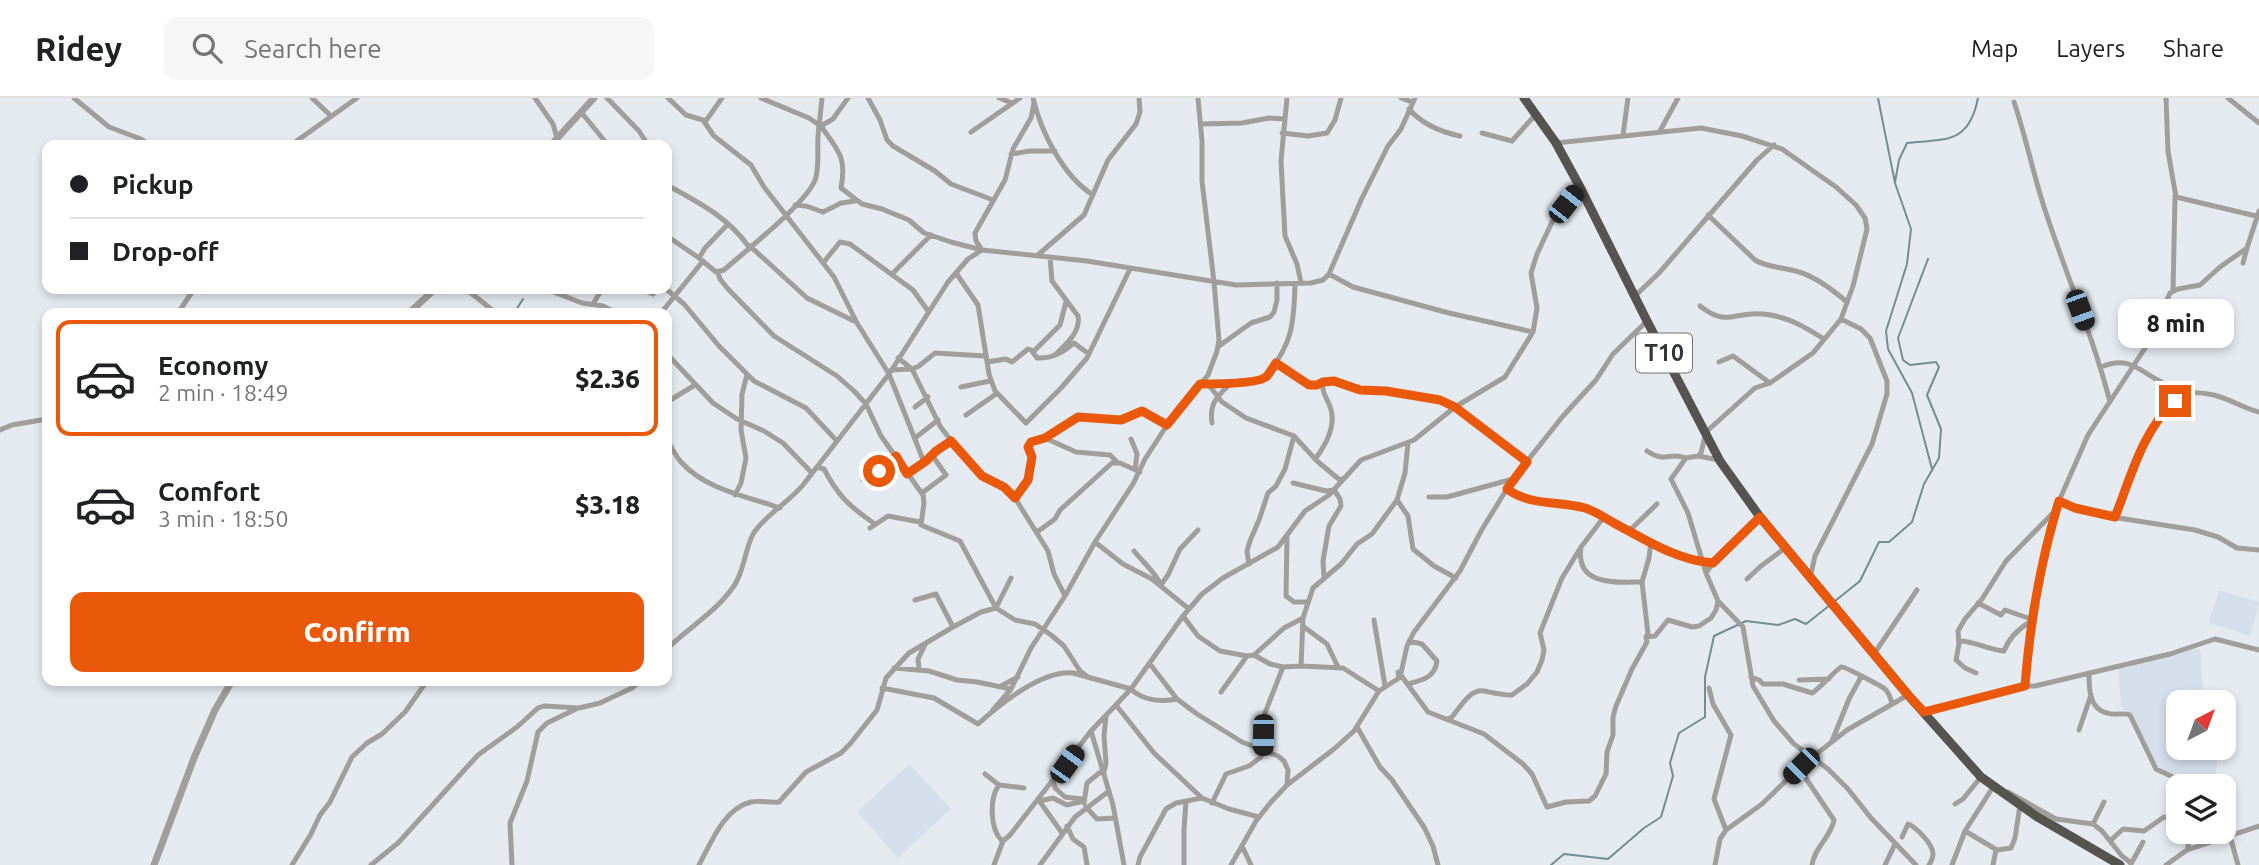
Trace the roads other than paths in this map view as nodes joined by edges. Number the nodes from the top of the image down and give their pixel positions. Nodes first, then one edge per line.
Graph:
1 (74, 98) edge
2 (312, 98) edge
3 (357, 98) edge
4 (535, 98) edge
5 (594, 98) edge
6 (607, 98) edge
7 (668, 98) edge
8 (722, 98) edge
9 (761, 98) edge
10 (822, 98) edge
11 (848, 98) edge
12 (867, 98) edge
13 (999, 98) edge
14 (1020, 98) edge
15 (1139, 98) edge
16 (1198, 98) edge
17 (1286, 98) edge
18 (1341, 98) edge
19 (1401, 98) edge
20 (1524, 98) edge
21 (1628, 98) edge
22 (1678, 98) edge
23 (2166, 98) edge
24 (2228, 98) edge
25 (1034, 100) edge
26 (1413, 100) edge
27 (2014, 102) dead end
28 (1012, 103) junction
29 (1409, 109) junction
30 (581, 112) junction
31 (1536, 114) junction
32 (331, 116) junction
33 (1285, 119) junction
34 (705, 122) junction
35 (2259, 123) edge
36 (1201, 124) junction
37 (820, 126) junction
38 (1660, 131) junction
39 (971, 132) dead end
40 (1282, 133) junction
41 (1482, 133) dead end
42 (1623, 135) junction
43 (1460, 136) dead end
44 (557, 138) joint
45 (141, 140) edge
46 (298, 140) edge
47 (604, 140) edge
48 (645, 140) edge
49 (1556, 143) junction
50 (1774, 145) junction
51 (1055, 150) junction
52 (1011, 155) junction
53 (1580, 187) junction
54 (672, 188) edge
55 (1093, 195) junction
56 (2175, 195) junction
57 (993, 200) junction
58 (856, 201) junction
59 (795, 205) junction
60 (786, 214) junction
61 (2258, 214) edge
62 (1708, 215) junction
63 (728, 223) junction
64 (931, 235) junction
65 (672, 239) edge
66 (749, 246) junction
67 (2247, 248) junction
68 (982, 250) junction
69 (1038, 255) junction
70 (1049, 257) junction
71 (701, 259) junction
72 (823, 262) junction
73 (2243, 263) dead end
74 (1130, 269) junction
75 (718, 273) junction
76 (956, 273) junction
77 (892, 274) junction
78 (1329, 274) junction
79 (1214, 282) junction
80 (1277, 283) junction
81 (1298, 284) junction
82 (2173, 291) junction
83 (430, 294) edge
84 (472, 294) edge
85 (559, 294) edge
86 (599, 294) edge
87 (672, 294) edge
88 (1635, 296) junction
89 (676, 297) junction
90 (1066, 302) junction
91 (1847, 302) junction
92 (593, 304) junction
93 (1700, 306) dead end
94 (415, 308) edge
95 (490, 308) edge
96 (607, 308) edge
97 (666, 308) edge
98 (929, 312) junction
99 (1841, 319) junction
100 (1647, 321) junction
101 (857, 323) junction
102 (1533, 332) junction
103 (1824, 340) junction
104 (1219, 346) junction
105 (1032, 351) junction
106 (1089, 354) junction
107 (1055, 355) junction
108 (898, 358) junction
109 (986, 359) junction
110 (672, 360) edge
111 (1719, 362) dead end
112 (1276, 363) junction
113 (2136, 365) junction
114 (2101, 367) junction
115 (912, 369) junction
116 (890, 372) junction
117 (747, 375) junction
118 (990, 381) junction
119 (1323, 382) junction
120 (1231, 383) junction
121 (1770, 383) junction
122 (1200, 384) junction
123 (1208, 384) junction
124 (695, 385) junction
125 (961, 387) dead end
126 (2185, 393) junction
127 (996, 394) junction
128 (928, 397) junction
129 (1217, 398) junction
130 (672, 399) edge
131 (2110, 402) junction
132 (866, 404) junction
133 (915, 407) dead end
134 (1455, 407) junction
135 (2259, 412) edge
136 (967, 415) dead end
137 (42, 420) edge
138 (937, 420) junction
139 (742, 421) junction
140 (1212, 423) dead end
141 (1167, 425) junction
142 (0, 430) edge
143 (1706, 432) junction
144 (1294, 436) junction
145 (915, 438) junction
146 (1045, 438) junction
147 (1131, 439) dead end
148 (837, 441) junction
149 (951, 441) junction
150 (1408, 443) junction
151 (672, 447) edge
152 (1647, 451) dead end
153 (932, 455) junction
154 (896, 456) junction
155 (1698, 456) junction
156 (1316, 458) junction
157 (1686, 458) junction
158 (1720, 461) junction
159 (925, 462) junction
160 (1117, 462) junction
161 (1527, 462) junction
162 (818, 470) junction
163 (1137, 471) junction
164 (907, 474) junction
165 (1342, 479) junction
166 (1513, 479) junction
167 (863, 480) dead end
168 (1293, 483) dead end
169 (1507, 489) junction
170 (1334, 490) junction
171 (922, 493) junction
172 (735, 495) junction
173 (1429, 497) dead end
174 (1015, 498) junction
175 (1397, 500) junction
176 (2059, 501) junction
177 (1657, 504) dead end
178 (780, 508) junction
179 (1604, 517) junction
180 (1760, 517) junction
181 (2115, 517) junction
182 (920, 522) junction
183 (1198, 530) dead end
184 (1629, 531) junction
185 (1037, 532) junction
186 (1287, 533) junction
187 (1095, 542) junction
188 (1650, 542) junction
189 (1581, 547) junction
190 (1785, 548) junction
191 (2259, 550) edge
192 (1134, 551) dead end
193 (1702, 561) junction
194 (1713, 563) junction
195 (1249, 564) junction
196 (1706, 573) junction
197 (1011, 578) dead end
198 (1456, 578) junction
199 (1810, 578) junction
200 (1324, 579) junction
201 (1747, 579) dead end
202 (1642, 582) junction
203 (1161, 585) junction
204 (1917, 590) dead end
205 (1065, 596) junction
206 (915, 600) dead end
207 (1718, 601) junction
208 (1307, 602) junction
209 (1978, 603) junction
210 (996, 608) junction
211 (1189, 609) junction
212 (1183, 616) junction
213 (1303, 618) junction
214 (1374, 620) dead end
215 (2031, 620) junction
216 (953, 626) junction
217 (1304, 627) junction
218 (1044, 630) junction
219 (1646, 636) junction
220 (1959, 640) junction
221 (1409, 641) junction
222 (926, 643) junction
223 (672, 644) edge
224 (2259, 650) edge
225 (1874, 654) junction
226 (1250, 655) junction
227 (1150, 664) junction
228 (1301, 666) junction
229 (1283, 667) junction
230 (1338, 667) junction
231 (894, 668) junction
232 (919, 670) junction
233 (1398, 672) junction
234 (1976, 673) dead end
235 (2089, 673) junction
236 (1018, 677) junction
237 (1088, 677) junction
238 (1751, 677) junction
239 (1861, 677) junction
240 (1829, 679) junction
241 (1799, 680) dead end
242 (1408, 684) junction
243 (229, 686) edge
244 (423, 686) edge
245 (632, 686) edge
246 (1385, 686) junction
247 (2025, 686) junction
248 (999, 687) junction
249 (882, 688) junction
250 (1709, 688) dead end
251 (1011, 689) junction
252 (1131, 689) junction
253 (1379, 691) junction
254 (1222, 692) dead end
255 (1908, 695) junction
256 (2091, 695) junction
257 (1177, 698) junction
258 (1892, 704) junction
259 (1116, 705) junction
260 (579, 708) junction
261 (993, 710) junction
262 (1924, 712) junction
263 (1106, 716) junction
264 (1443, 719) junction
265 (1357, 727) junction
266 (2080, 730) dead end
267 (1091, 731) junction
268 (1831, 742) junction
269 (1263, 751) junction
270 (1810, 758) junction
271 (1801, 766) junction
272 (1103, 771) junction
273 (985, 774) dead end
274 (2166, 775) edge
275 (1981, 777) junction
276 (1053, 780) junction
277 (999, 785) junction
278 (1287, 786) junction
279 (1993, 787) junction
280 (1024, 788) dead end
281 (1109, 790) junction
282 (1202, 798) junction
283 (1039, 800) junction
284 (1186, 801) junction
285 (2104, 802) dead end
286 (1212, 803) junction
287 (1084, 804) junction
288 (1955, 804) dead end
289 (2020, 805) junction
290 (1258, 817) junction
291 (1115, 818) junction
292 (2166, 818) edge
293 (2093, 824) junction
294 (1067, 826) junction
295 (2259, 826) edge
296 (1726, 830) junction
297 (1965, 831) junction
298 (1062, 833) junction
299 (2236, 833) edge
300 (1902, 837) dead end
301 (1002, 841) dead end
302 (2110, 841) junction
303 (2143, 842) dead end
304 (1895, 844) junction
305 (2188, 844) edge
306 (2205, 844) edge
307 (2233, 844) edge
308 (1242, 846) junction
309 (1996, 849) junction
310 (2187, 850) junction
311 (2130, 864) edge
312 (154, 865) edge
313 (292, 865) edge
314 (371, 865) edge
315 (512, 865) edge
316 (699, 865) edge
317 (994, 865) edge
318 (1041, 865) edge
319 (1087, 865) edge
320 (1124, 865) edge
321 (1138, 865) edge
322 (1184, 865) edge
323 (1231, 865) edge
324 (1251, 865) edge
325 (1438, 865) edge
326 (1715, 865) edge
327 (1812, 865) edge
328 (1885, 865) edge
329 (1916, 865) edge
330 (1929, 865) edge
331 (1952, 865) edge
332 (1993, 865) edge
333 (2120, 865) edge
334 (2165, 865) edge
335 (2238, 865) edge

1 - 45 street
2 - 32 street
3 - 32 street
4 - 44 street
5 - 30 street
6 - 48 street
7 - 34 street
8 - 34 street
9 - 37 street
10 - 37 street
11 - 37 street
12 - 57 street
13 - 28 street
14 - 28 street
15 - 55 street
16 - 36 street
17 - 33 street
18 - 40 street
19 - 26 street
20 - 31 highway, T10
21 - 42 street
22 - 38 street
23 - 56 street
24 - 35 street
25 - 51 street
25 - 52 street
26 - 29 street
27 - 114 street
28 - 39 street
29 - 43 street
29 - 78 street
30 - 44 street
30 - 47 street
31 - 41 street
31 - 49 highway, T10
32 - 46 street
33 - 36 street
33 - 40 street
34 - 60 street
36 - 79 street
37 - 58 street
37 - 59 street
38 - 42 street
38 - 50 street
40 - 81 street
42 - 49 street
49 - 53 highway, T10
50 - 62 street
50 - 91 street
51 - 52 street
51 - 55 street
52 - 57 street
53 - 88 highway, T10
53 - 102 street
54 - 63 street
55 - 69 street
56 - 61 street
56 - 82 street
57 - 68 street
58 - 59 street
58 - 64 street
59 - 60 street
60 - 66 street
60 - 72 street
61 - 67 street
62 - 88 street
62 - 91 street
63 - 66 street
63 - 71 street
64 - 68 street
64 - 77 street
65 - 71 street
66 - 75 street
66 - 101 street
67 - 73 street
67 - 82 street
68 - 69 street
68 - 76 street
69 - 70 street
70 - 74 street
70 - 90 street
71 - 75 street
71 - 89 street
72 - 77 street
72 - 101 street
74 - 79 street
74 - 106 street
75 - 132 street
76 - 98 street
76 - 109 street
77 - 98 street
78 - 81 street
78 - 102 street
79 - 80 street
79 - 104 street
80 - 81 street
80 - 104 street
81 - 112 street
82 - 113 street
83 - 94 street
84 - 95 street
85 - 92 street
86 - 92 street
87 - 89 street
88 - 100 highway, T10
89 - 97 street
89 - 117 street
90 - 105 street
90 - 107 street
91 - 99 street
92 - 96 street
93 - 103 street
98 - 108 street
99 - 103 street
99 - 199 street
100 - 143 highway, T10
100 - 161 street
101 - 116 street
102 - 134 street
103 - 121 street
104 - 122 street
105 - 107 street
105 - 109 street
106 - 107 street
106 - 127 street
108 - 115 street
108 - 116 street
109 - 115 street
109 - 118 street
110 - 124 street
111 - 121 street
112 - 119 street
112 - 120 street
113 - 114 street
113 - 126 street
113 - 131 street
114 - 131 street
115 - 116 street
115 - 128 street
116 - 132 street
116 - 145 street
117 - 139 street
117 - 148 street
118 - 125 street
118 - 127 street
119 - 134 street
119 - 156 street
120 - 123 street
120 - 129 street
121 - 143 street
122 - 123 street
122 - 141 street
123 - 129 street
124 - 130 street
124 - 139 street
126 - 135 street
126 - 181 street
127 - 136 street
128 - 133 street
128 - 138 street
129 - 140 street
129 - 144 street
131 - 176 street
132 - 148 street
132 - 154 street
134 - 150 street
134 - 161 street
137 - 142 street
138 - 145 street
138 - 149 street
139 - 162 street
139 - 172 street
141 - 146 street
141 - 163 street
143 - 155 street
143 - 158 highway, T10
144 - 156 street
144 - 195 street
145 - 159 street
146 - 160 street
146 - 174 street
147 - 163 street
148 - 162 street
149 - 153 street
149 - 174 street
150 - 165 street
150 - 175 street
151 - 172 street
152 - 157 street
153 - 159 street
153 - 171 street
154 - 164 street
154 - 167 street
155 - 157 street
155 - 158 street
156 - 165 street
157 - 193 street
158 - 180 highway, T10
159 - 164 street
160 - 163 street
160 - 185 street
161 - 166 street
162 - 178 street
162 - 182 street
163 - 187 street
164 - 171 street
165 - 170 street
166 - 169 street
166 - 173 street
168 - 170 street
169 - 179 street
169 - 198 street
170 - 186 street
170 - 200 street
171 - 182 street
172 - 178 street
174 - 185 street
175 - 198 street
175 - 200 street
176 - 181 street
176 - 209 street
176 - 215 street
177 - 184 street
178 - 223 street
179 - 184 street
179 - 189 street
180 - 190 highway, T10
180 - 194 street
181 - 191 street
182 - 210 street
183 - 203 street
184 - 188 street
185 - 205 street
186 - 195 street
186 - 208 street
187 - 203 street
187 - 205 street
188 - 193 street
188 - 202 street
189 - 202 street
189 - 264 street
190 - 199 highway, T10
190 - 201 street
192 - 203 street
193 - 194 street
193 - 196 street
194 - 196 street
195 - 211 street
196 - 207 street
197 - 210 street
198 - 221 street
199 - 225 highway, T10
200 - 208 street
202 - 219 street
203 - 211 street
204 - 225 street
205 - 218 street
206 - 216 street
207 - 219 street
207 - 238 street
208 - 213 street
209 - 215 street
209 - 220 street
210 - 216 street
210 - 218 street
211 - 212 street
212 - 226 street
212 - 227 street
213 - 217 street
213 - 226 street
214 - 246 street
215 - 220 street
215 - 247 street
216 - 222 street
217 - 228 street
217 - 230 street
218 - 236 street
218 - 237 street
219 - 264 street
220 - 234 street
221 - 233 street
221 - 242 street
222 - 231 street
222 - 232 street
224 - 235 street
225 - 255 highway, T10
226 - 229 street
226 - 254 street
227 - 252 street
227 - 257 street
228 - 229 street
228 - 230 street
229 - 269 street
230 - 253 street
231 - 232 street
231 - 249 street
232 - 248 street
233 - 242 street
233 - 246 street
235 - 247 street
235 - 256 street
236 - 248 street
236 - 251 street
237 - 252 street
237 - 261 street
238 - 240 street
238 - 270 street
239 - 240 street
239 - 258 street
239 - 268 street
240 - 241 street
242 - 264 street
243 - 312 street
244 - 313 street
245 - 260 street
246 - 253 street
247 - 262 street
248 - 251 street
249 - 261 street
249 - 316 street
250 - 296 street
251 - 261 street
252 - 257 street
252 - 259 street
253 - 265 street
255 - 258 street
255 - 262 highway, T10
256 - 266 street
256 - 274 street
257 - 269 street
258 - 268 street
259 - 263 street
259 - 282 street
260 - 314 street
260 - 315 street
262 - 275 highway, T10
263 - 267 street
263 - 272 street
265 - 278 street
265 - 325 street
267 - 272 street
267 - 276 street
268 - 270 street
269 - 278 street
269 - 286 street
270 - 271 street
270 - 304 street
271 - 296 street
271 - 327 street
272 - 281 street
272 - 287 street
273 - 277 street
275 - 279 highway, T10
275 - 288 street
276 - 283 street
276 - 287 street
277 - 280 street
277 - 301 street
278 - 290 street
279 - 289 highway, T10
279 - 293 street
279 - 297 street
281 - 287 street
281 - 291 street
282 - 284 street
282 - 286 street
283 - 287 street
283 - 298 street
283 - 317 street
284 - 321 street
284 - 322 street
285 - 293 street
286 - 290 street
287 - 291 street
287 - 294 street
289 - 309 street
289 - 333 highway, T10
290 - 308 street
291 - 320 street
292 - 302 street
293 - 302 street
294 - 298 street
294 - 319 street
295 - 299 street
296 - 326 street
297 - 309 street
297 - 331 street
298 - 318 street
300 - 330 street
302 - 311 street
303 - 311 street
304 - 328 street
304 - 329 street
305 - 310 street
306 - 310 street
307 - 335 street
308 - 323 street
308 - 324 street
309 - 332 street
310 - 334 street

